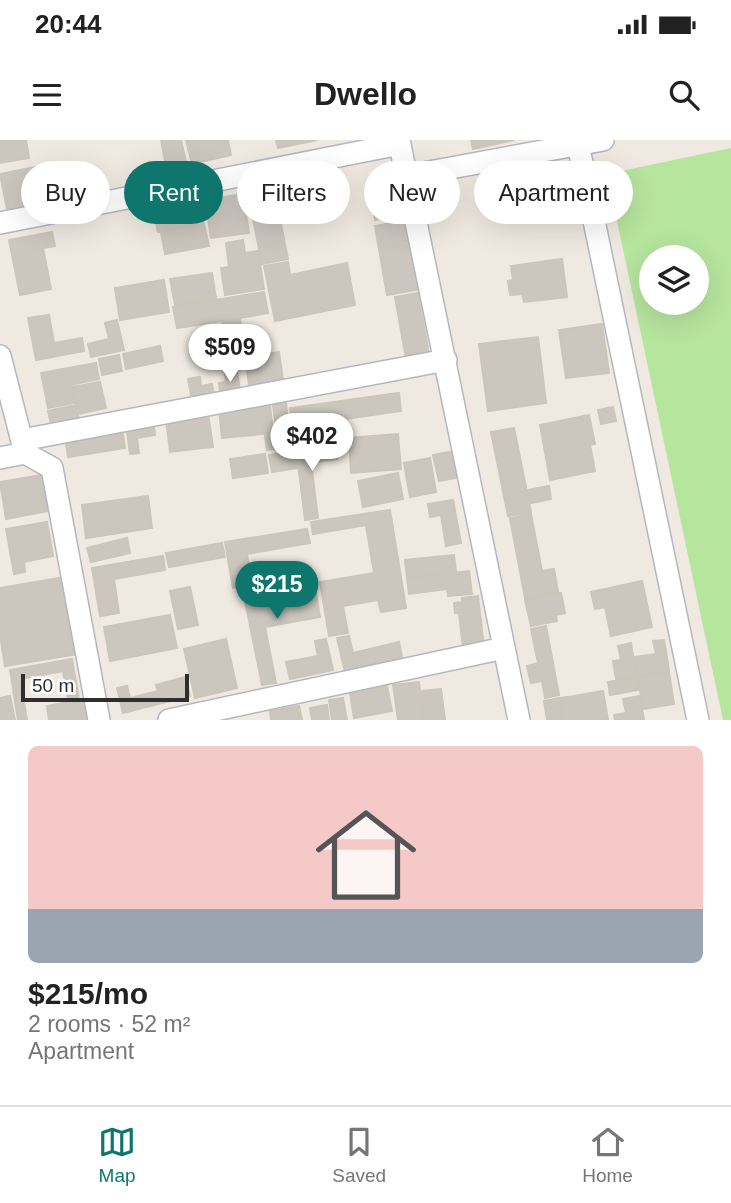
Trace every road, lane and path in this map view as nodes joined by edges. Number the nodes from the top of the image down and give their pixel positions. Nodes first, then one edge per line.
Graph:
1 (603, 140) edge
2 (399, 142) edge
3 (578, 144) junction
4 (403, 161) edge
5 (460, 166) edge
6 (0, 223) edge
7 (417, 224) edge
8 (0, 356) edge
9 (446, 360) junction
10 (24, 447) junction
11 (0, 458) edge
12 (504, 648) junction
13 (99, 720) edge
14 (169, 720) edge
15 (519, 720) edge
16 (698, 720) edge

1 - 3 street
2 - 4 street
2 - 6 street
3 - 5 street
3 - 16 street
7 - 9 street
8 - 10 street
9 - 10 street
9 - 12 street
10 - 11 street
10 - 13 street
12 - 14 street
12 - 15 street

